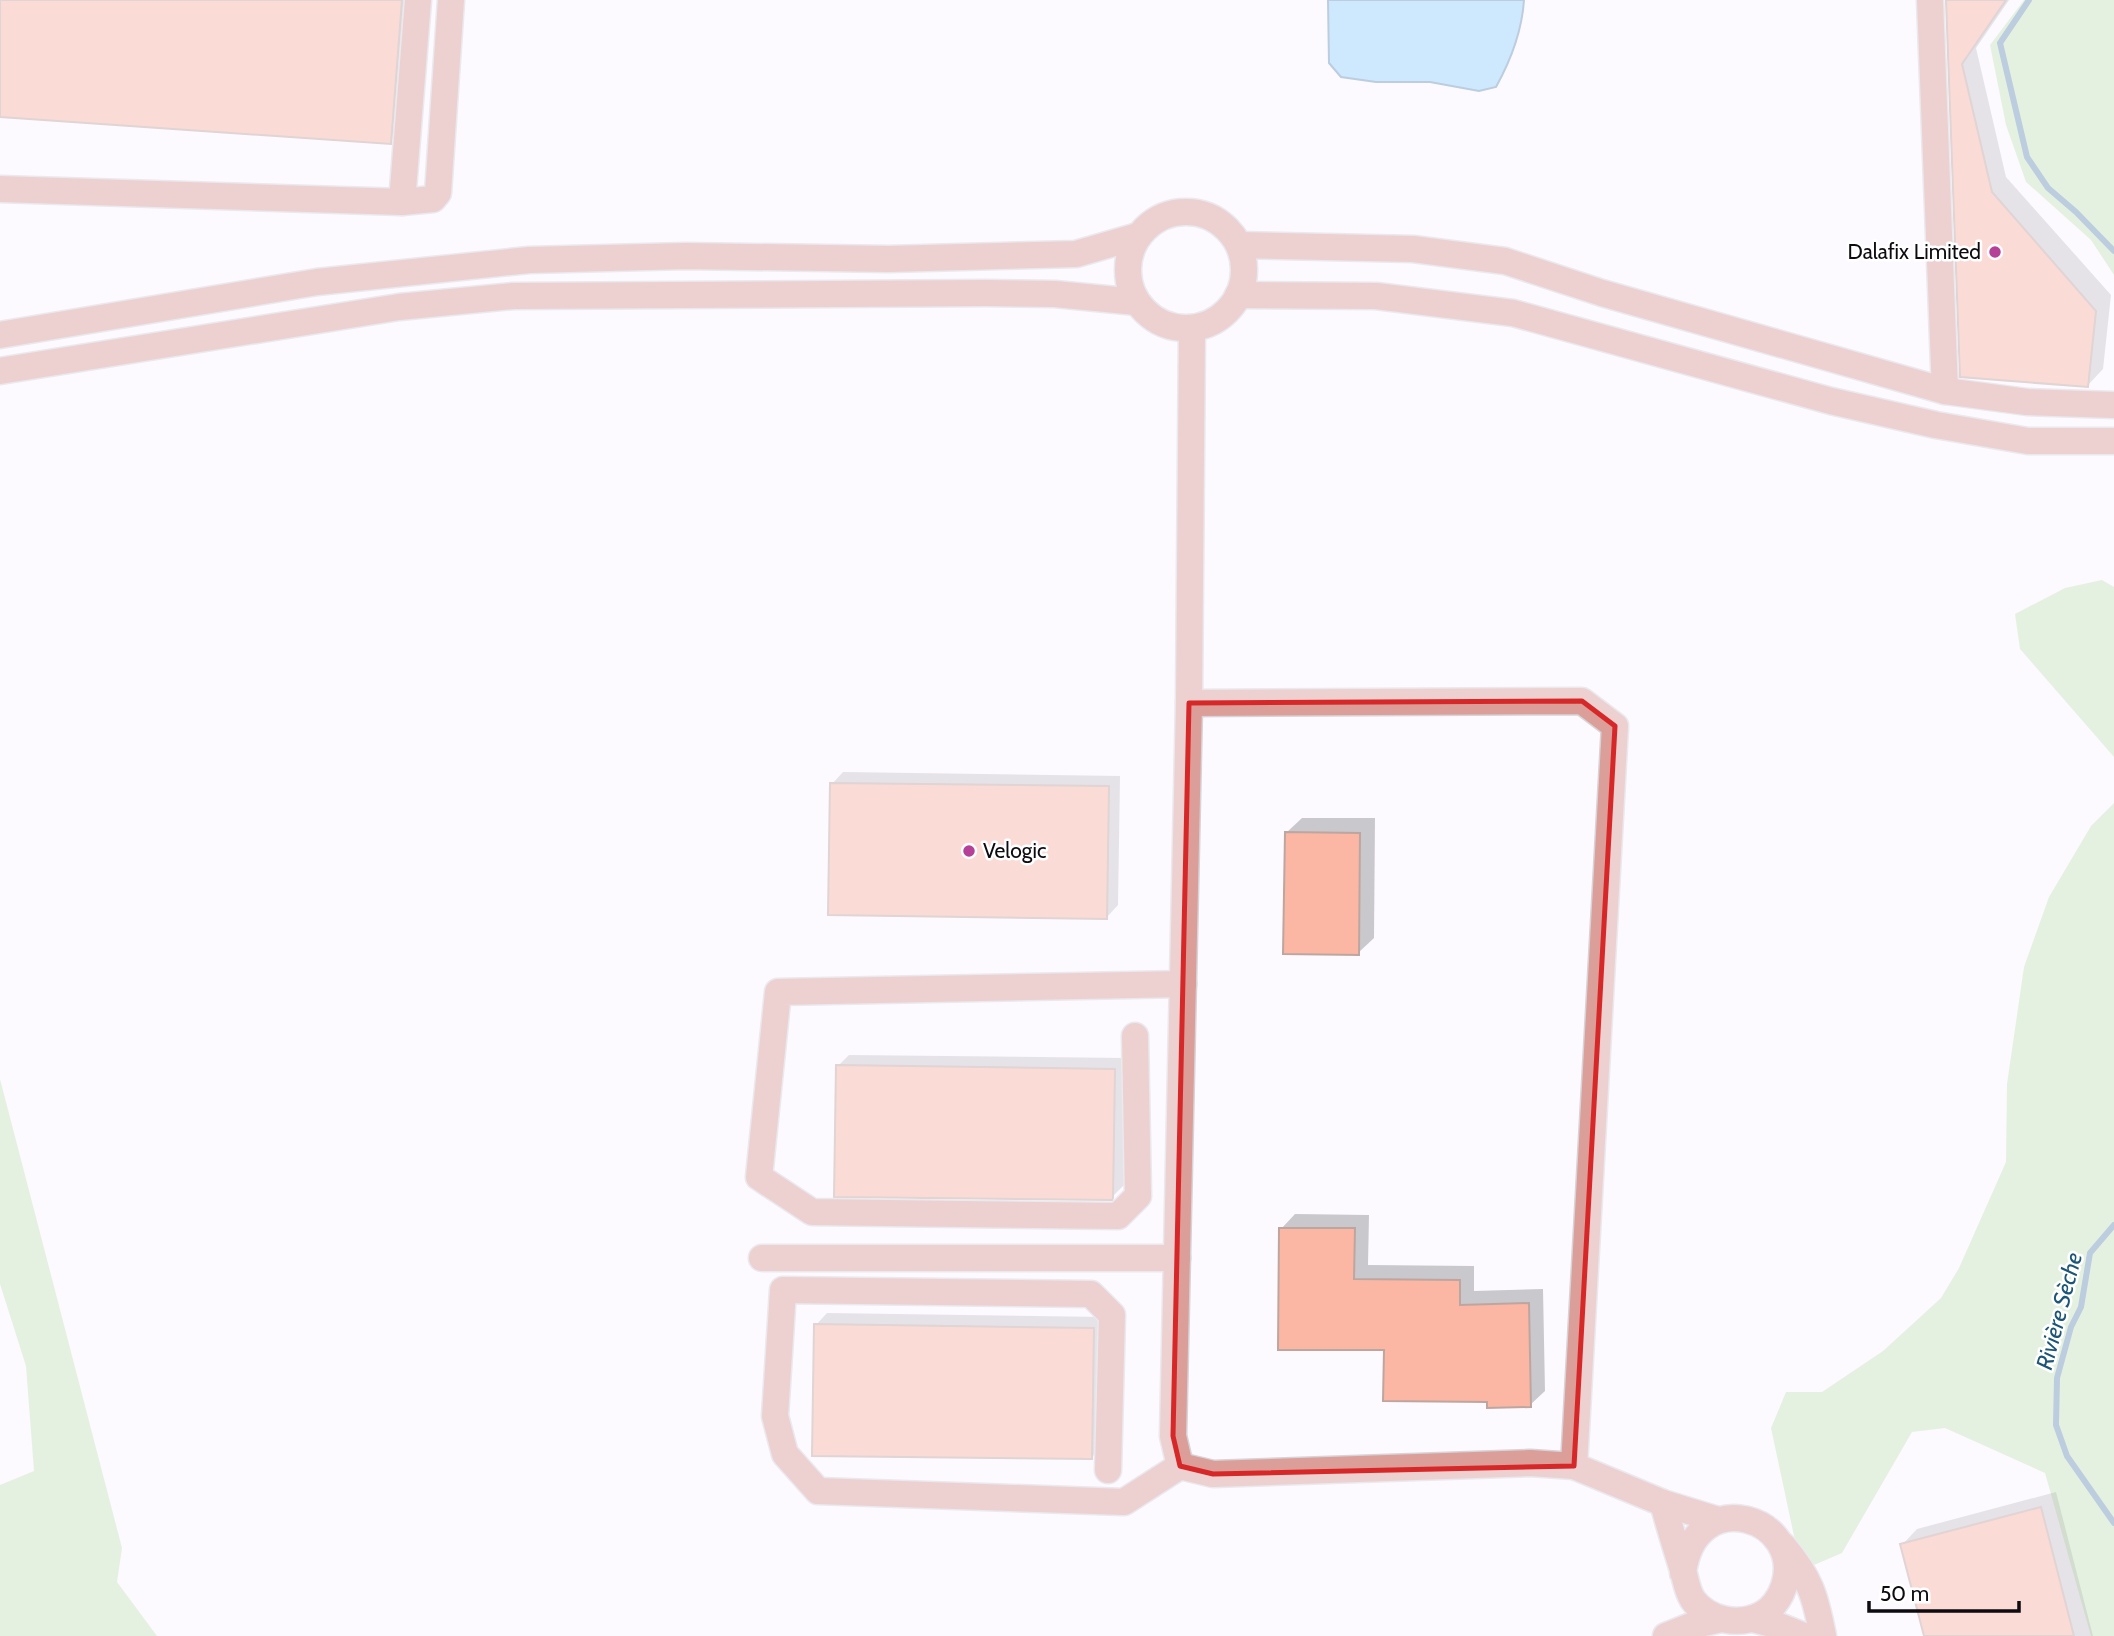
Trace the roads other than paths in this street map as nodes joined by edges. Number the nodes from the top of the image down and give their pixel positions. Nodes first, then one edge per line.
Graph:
1 (418, 0) edge
2 (452, 0) edge
3 (1930, 0) edge
4 (0, 189) edge
5 (402, 202) junction
6 (1138, 236) junction
7 (1238, 245) junction
8 (1238, 295) junction
9 (1137, 302) junction
10 (1192, 329) junction
11 (0, 335) edge
12 (0, 370) edge
13 (1945, 391) junction
14 (2114, 404) edge
15 (2114, 441) edge
16 (1189, 703) junction
17 (1183, 984) junction
18 (1135, 1036) dead end
19 (762, 1258) dead end
20 (1177, 1258) junction
21 (1180, 1466) junction
22 (1574, 1466) junction
23 (1108, 1470) dead end
24 (1663, 1503) junction
25 (1718, 1520) junction
26 (1779, 1542) junction
27 (1686, 1581) junction
28 (1721, 1619) junction
29 (1753, 1619) junction
30 (1656, 1636) edge
31 (1666, 1636) edge
32 (1804, 1636) edge
33 (1824, 1636) edge

1 - 5 street
2 - 5 street
3 - 13 street
4 - 5 street
6 - 7 street
6 - 9 street
6 - 11 street
7 - 8 street
7 - 13 street
8 - 10 street
8 - 15 street
9 - 10 street
9 - 12 street
10 - 16 street
13 - 14 street
16 - 17 street
16 - 22 street
17 - 18 street
17 - 20 street
19 - 20 street
20 - 21 street
21 - 22 street
21 - 23 street
22 - 24 street
24 - 25 street
24 - 27 street
25 - 26 street
25 - 27 street
26 - 29 street
26 - 33 street
27 - 28 street
27 - 30 street
28 - 29 street
28 - 31 street
29 - 32 street

